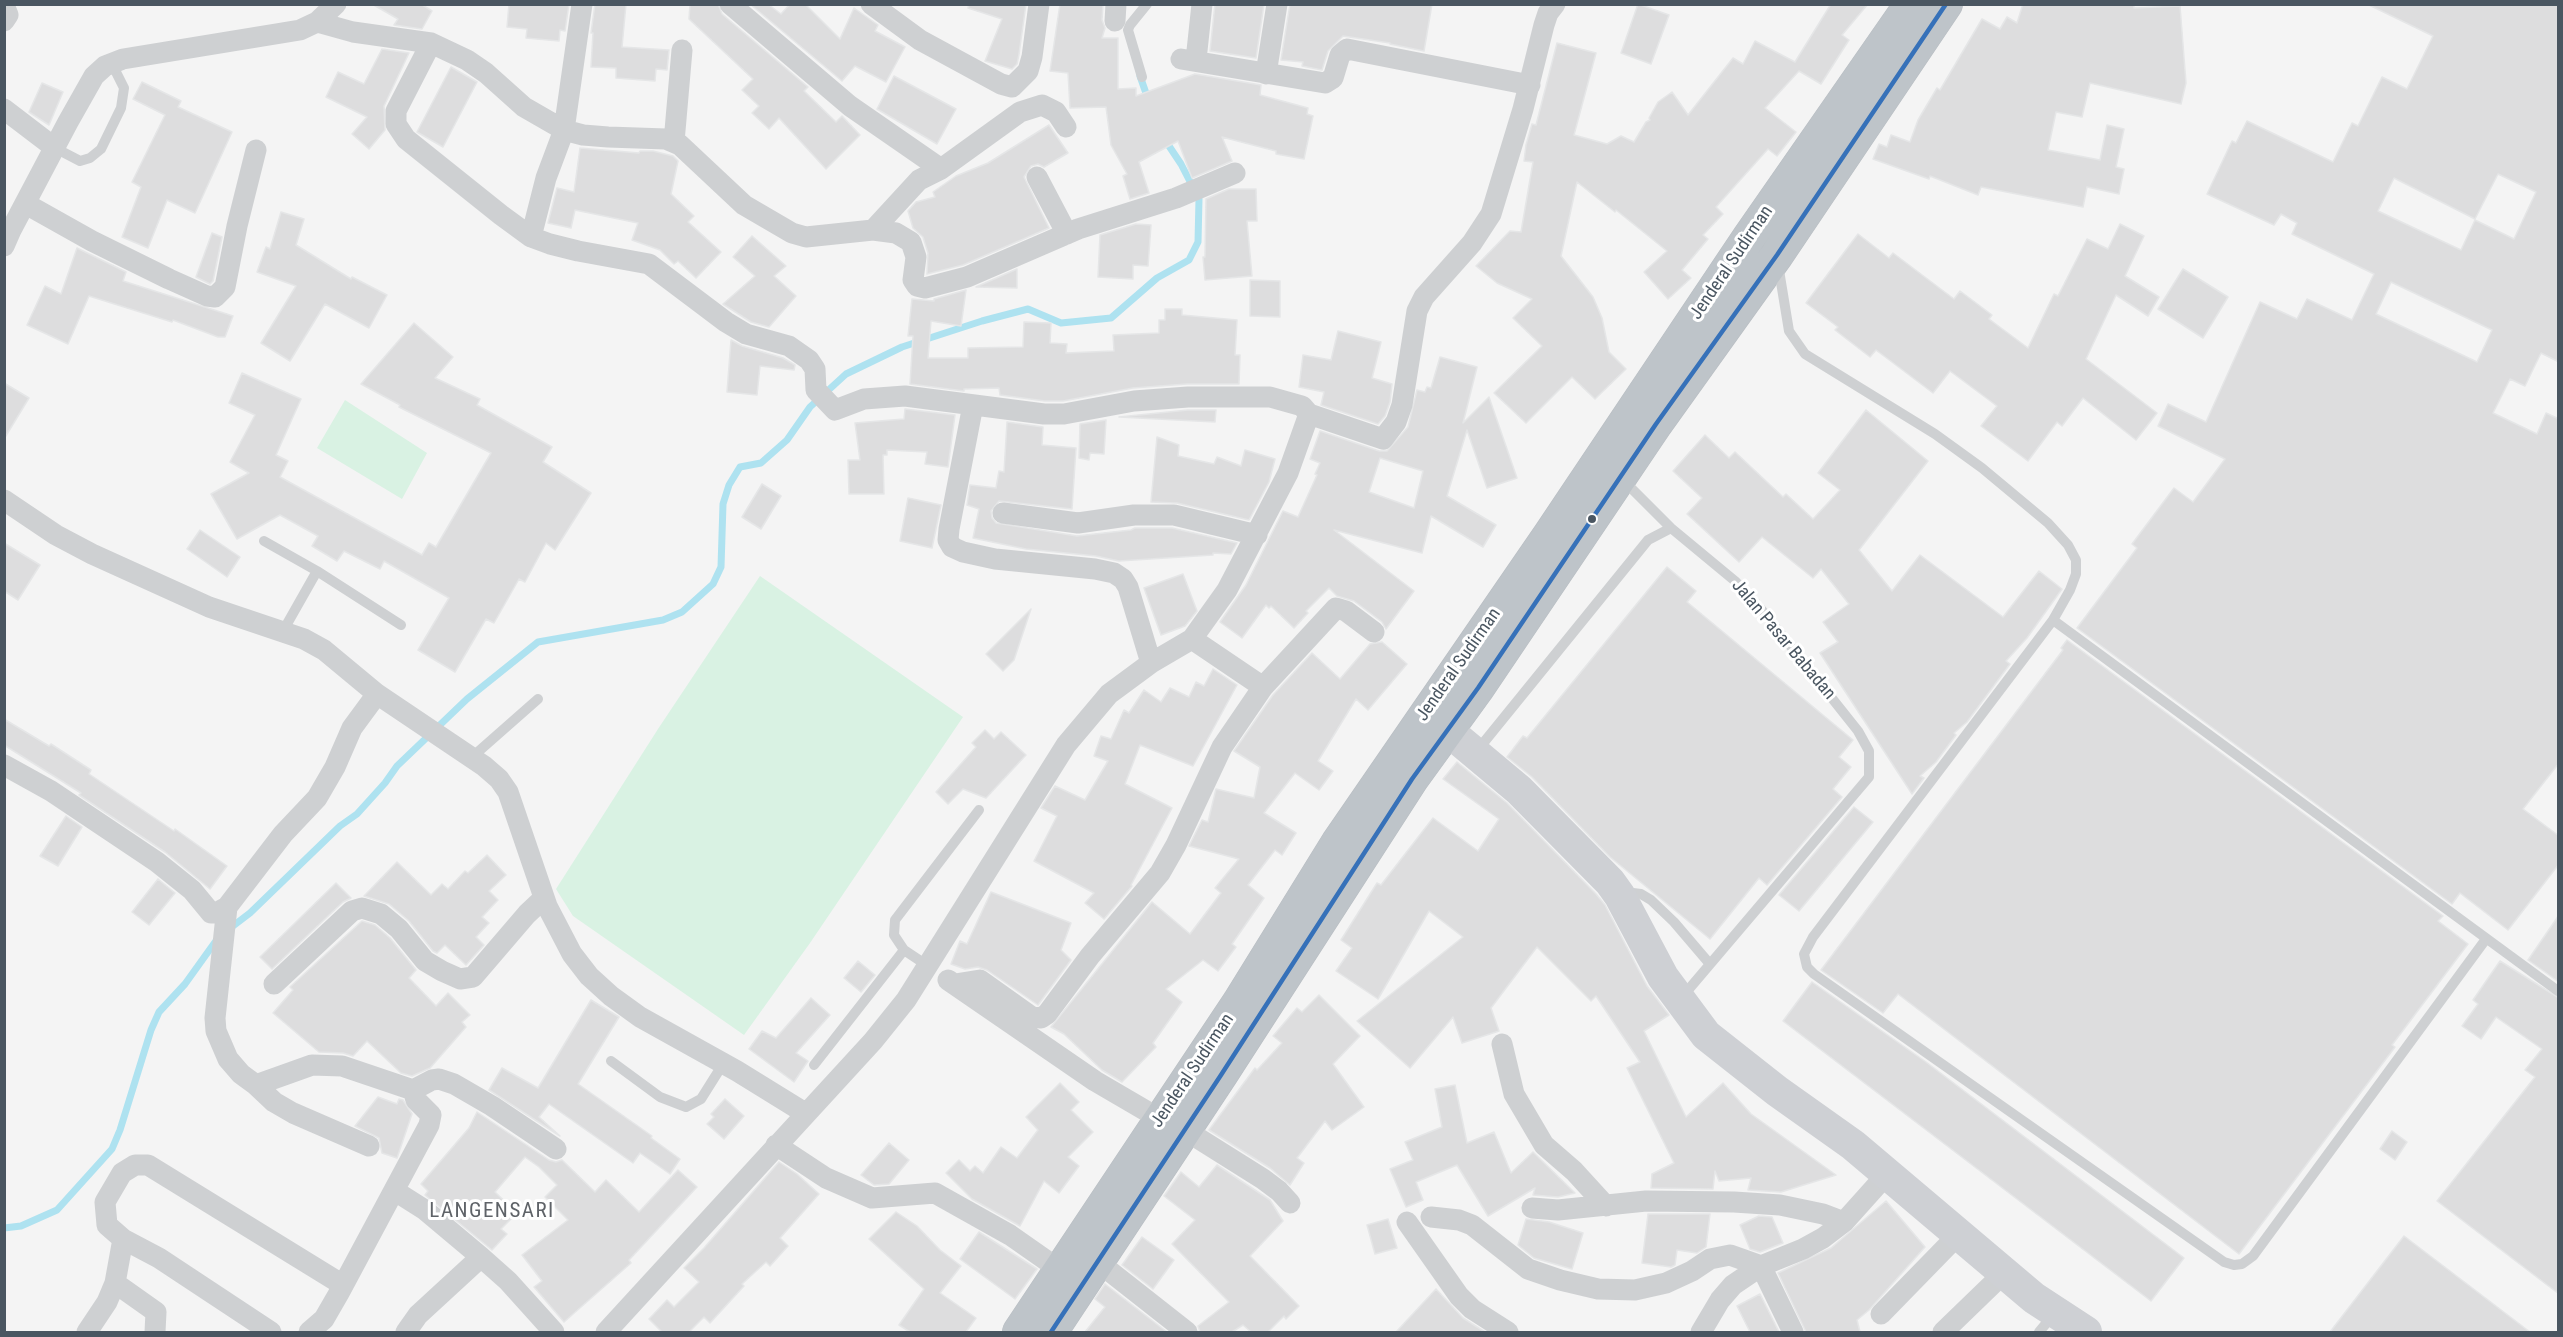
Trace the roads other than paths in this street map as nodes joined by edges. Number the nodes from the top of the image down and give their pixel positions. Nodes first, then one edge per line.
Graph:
1 (336, 4) edge
2 (582, 4) edge
3 (730, 4) edge
4 (871, 4) edge
5 (1039, 4) edge
6 (1147, 4) edge
7 (1202, 4) edge
8 (1277, 4) edge
9 (1555, 4) edge
10 (1911, 4) edge
11 (1946, 4) edge
12 (4, 5) edge
13 (4, 21) edge
14 (317, 22) junction
15 (431, 43) junction
16 (682, 50) dead end
17 (111, 62) junction
18 (1266, 74) junction
19 (1142, 77) dead end
20 (1530, 85) junction
21 (4, 109) edge
22 (1066, 127) dead end
23 (564, 130) junction
24 (674, 142) junction
25 (55, 148) junction
26 (256, 150) dead end
27 (941, 169) junction
28 (1235, 173) dead end
29 (1037, 177) dead end
30 (26, 204) junction
31 (873, 230) junction
32 (1067, 234) junction
33 (531, 237) junction
34 (4, 246) edge
35 (1763, 246) junction
36 (973, 405) junction
37 (1309, 414) junction
38 (1620, 477) junction
39 (4, 500) edge
40 (1003, 513) dead end
41 (1671, 528) junction
42 (1257, 535) junction
43 (264, 541) dead end
44 (317, 571) junction
45 (2053, 620) junction
46 (401, 625) dead end
47 (283, 631) junction
48 (1374, 632) dead end
49 (1192, 639) junction
50 (1151, 663) junction
51 (1263, 687) junction
52 (377, 694) junction
53 (538, 699) dead end
54 (1446, 729) junction
55 (1475, 753) junction
56 (471, 758) junction
57 (4, 765) edge
58 (979, 810) dead end
59 (1620, 896) junction
60 (544, 898) junction
61 (227, 907) junction
62 (2486, 939) junction
63 (904, 950) junction
64 (1709, 963) junction
65 (928, 966) junction
66 (274, 984) dead end
67 (955, 984) junction
68 (2559, 991) edge
69 (1679, 1001) junction
70 (1502, 1044) dead end
71 (611, 1061) dead end
72 (723, 1064) junction
73 (814, 1065) dead end
74 (256, 1084) junction
75 (413, 1090) junction
76 (805, 1113) junction
77 (1173, 1125) junction
78 (776, 1145) junction
79 (369, 1146) dead end
80 (556, 1149) dead end
81 (1887, 1174) junction
82 (394, 1191) junction
83 (1290, 1203) dead end
84 (1606, 1206) junction
85 (1532, 1208) dead end
86 (1431, 1217) dead end
87 (1407, 1222) dead end
88 (1844, 1222) junction
89 (1959, 1234) junction
90 (123, 1239) junction
91 (481, 1257) junction
92 (1098, 1262) junction
93 (1761, 1266) junction
94 (1060, 1270) junction
95 (2003, 1274) junction
96 (115, 1283) junction
97 (343, 1285) junction
98 (1881, 1314) dead end
99 (2047, 1323) edge
100 (87, 1332) edge
101 (155, 1332) edge
102 (271, 1332) edge
103 (309, 1332) edge
104 (406, 1332) edge
105 (554, 1332) edge
106 (606, 1332) edge
107 (1019, 1332) edge
108 (1051, 1332) edge
109 (1186, 1332) edge
110 (1508, 1332) edge
111 (1701, 1332) edge
112 (1793, 1332) edge
113 (1943, 1332) edge
114 (2086, 1332) edge

1 - 14 street
2 - 23 street
3 - 27 street
4 - 5 street
6 - 19 lane
7 - 18 street
8 - 18 street
9 - 20 street
10 - 35 highway, Jenderal Sudirman
11 - 35 highway, Jenderal Sudirman
12 - 13 street
14 - 15 street
14 - 17 street
15 - 23 street
15 - 33 street
16 - 24 street
17 - 25 street
17 - 25 lane
18 - 20 street
20 - 37 street
21 - 25 street
22 - 27 street
23 - 24 street
23 - 33 street
24 - 31 street
25 - 30 street
26 - 30 street
27 - 31 street
28 - 32 street
29 - 32 street
30 - 34 street
31 - 32 street
33 - 36 street
35 - 38 highway, Jenderal Sudirman
35 - 45 lane
35 - 77 highway, Jenderal Sudirman
36 - 37 street
36 - 50 street
37 - 42 street
38 - 41 lane, Jalan Pasar Babadan
38 - 54 highway, Jenderal Sudirman
39 - 47 street
40 - 42 street
41 - 55 lane
41 - 64 lane, Jalan Pasar Babadan
42 - 49 street
43 - 44 lane
44 - 46 lane
44 - 47 lane
45 - 62 lane
45 - 62 lane
47 - 52 street
48 - 51 street
49 - 50 street
49 - 51 street
50 - 65 street
51 - 67 street
52 - 56 street
52 - 61 street
53 - 56 lane
54 - 55 street
54 - 77 highway, Jenderal Sudirman
55 - 59 street
56 - 60 street
57 - 61 street
58 - 63 lane
59 - 64 lane
59 - 69 street
60 - 66 street
60 - 72 street
61 - 74 street
62 - 68 lane
63 - 65 lane
63 - 73 lane
64 - 69 lane, Jalan Pasar Babadan
65 - 67 street
65 - 76 street
67 - 77 street
69 - 81 street
70 - 84 street
71 - 72 lane
72 - 76 street
74 - 75 street
74 - 79 street
75 - 80 street
75 - 82 street
76 - 78 street
77 - 83 street
77 - 92 highway, Jenderal Sudirman
77 - 94 highway, Jenderal Sudirman
78 - 94 street
78 - 106 street
81 - 88 street
81 - 89 street
82 - 91 street
82 - 97 street
84 - 85 street
84 - 88 street
86 - 93 street
87 - 110 street
88 - 93 street
89 - 95 street
89 - 98 street
90 - 96 street
90 - 97 street
90 - 102 street
91 - 104 street
91 - 105 street
92 - 108 highway, Jenderal Sudirman
92 - 109 street
93 - 111 street
93 - 112 street
94 - 107 highway, Jenderal Sudirman
95 - 99 street
95 - 113 street
96 - 100 street
96 - 101 street
97 - 103 street
99 - 114 street

